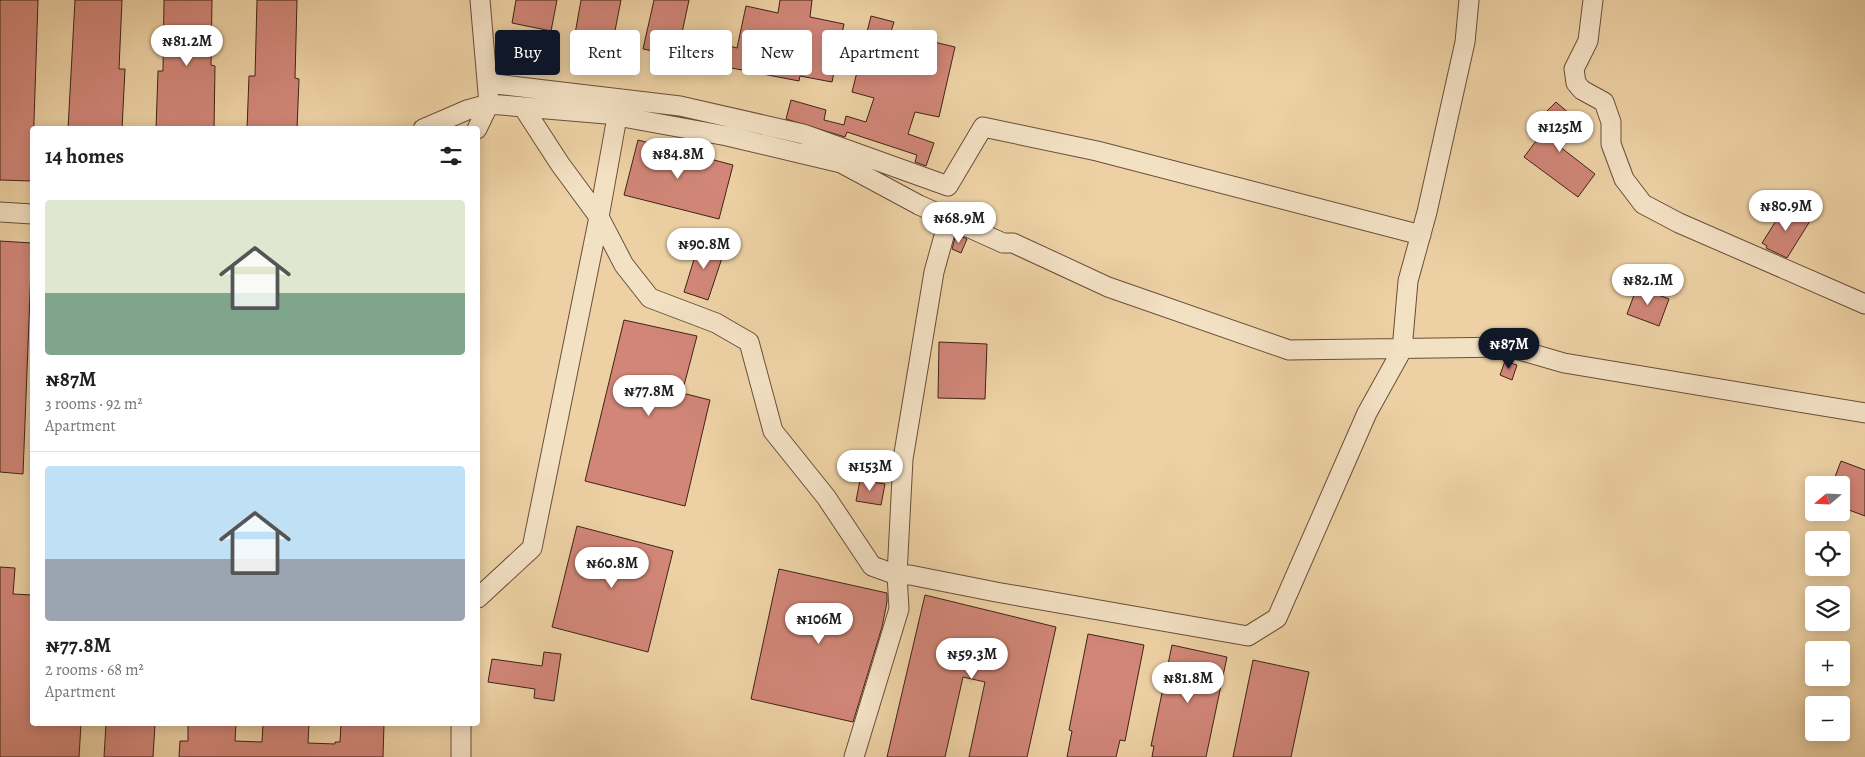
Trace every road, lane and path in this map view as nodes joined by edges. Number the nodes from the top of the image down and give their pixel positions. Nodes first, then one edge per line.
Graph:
1 (480, 0) edge
2 (1468, 0) edge
3 (1588, 4) edge
4 (487, 83) junction
5 (489, 104) junction
6 (523, 107) junction
7 (617, 116) junction
8 (430, 126) edge
9 (479, 126) edge
10 (0, 212) edge
11 (30, 214) edge
12 (599, 217) junction
13 (949, 218) junction
14 (1421, 235) junction
15 (1865, 304) edge
16 (1402, 350) junction
17 (1865, 413) edge
18 (897, 575) junction
19 (480, 596) edge
20 (461, 726) edge
21 (461, 757) edge
22 (854, 757) edge

1 - 4 street
2 - 14 street
3 - 15 street
4 - 5 street
4 - 14 street
5 - 6 street
5 - 8 street
5 - 9 street
6 - 7 street
6 - 12 street
7 - 12 street
7 - 13 street
10 - 11 street
12 - 18 street
12 - 19 street
13 - 16 street
13 - 18 street
14 - 16 street
16 - 17 street
16 - 18 street
18 - 22 street
20 - 21 street

